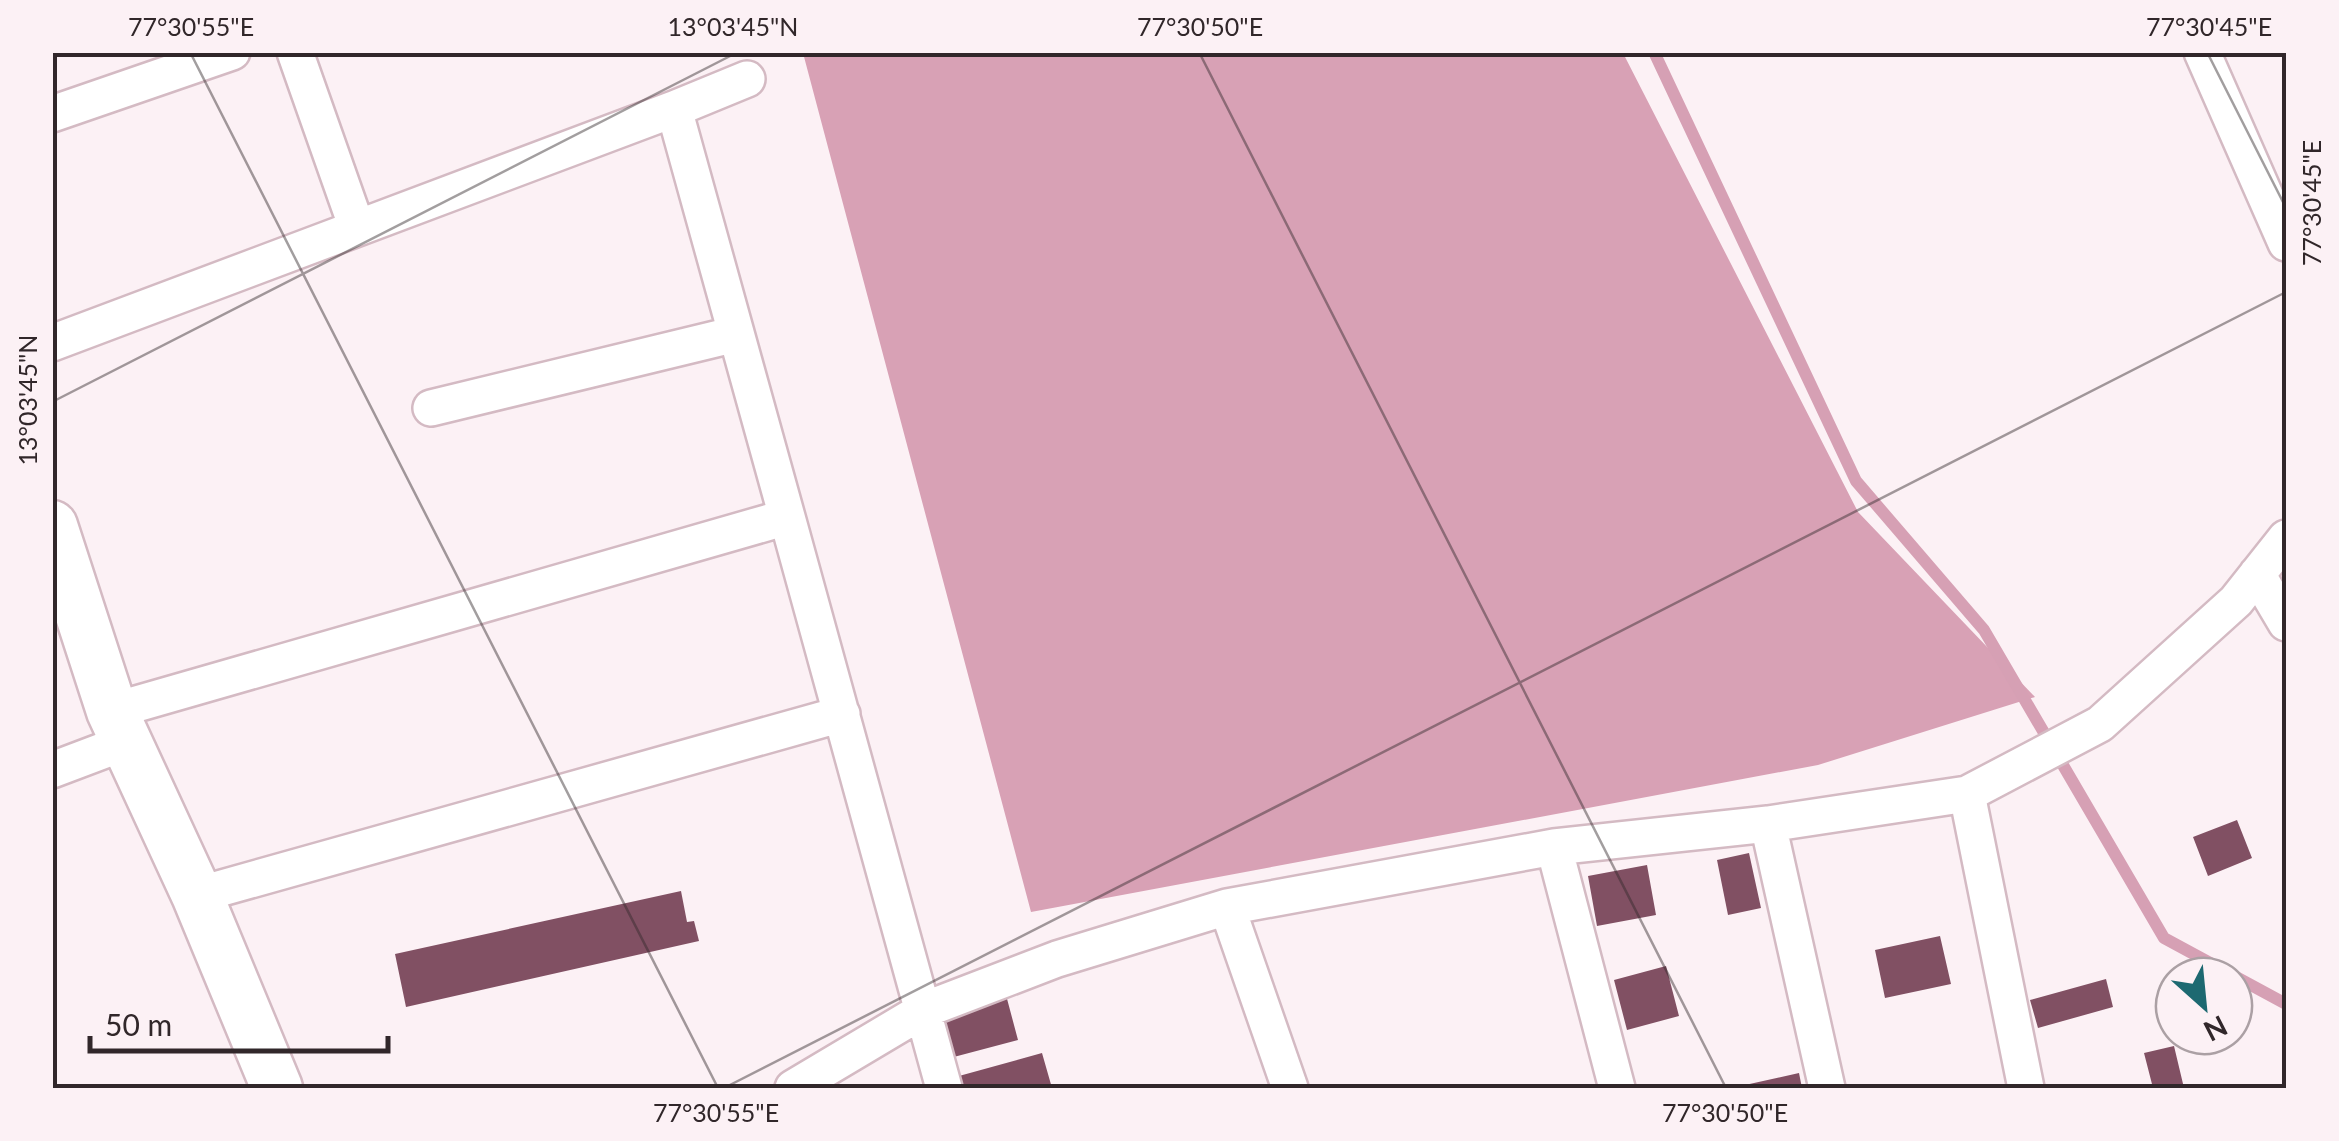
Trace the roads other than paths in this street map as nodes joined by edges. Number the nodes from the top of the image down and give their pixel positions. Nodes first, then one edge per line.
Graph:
1 (232, 52) edge
2 (295, 52) edge
3 (2202, 52) edge
4 (746, 79) dead end
5 (674, 108) junction
6 (52, 114) edge
7 (358, 228) junction
8 (2286, 243) edge
9 (736, 334) junction
10 (52, 343) edge
11 (430, 408) dead end
12 (787, 517) junction
13 (52, 526) edge
14 (2286, 538) edge
15 (2257, 574) junction
16 (2286, 623) edge
17 (842, 714) junction
18 (119, 727) junction
19 (52, 770) edge
20 (1967, 794) junction
21 (1768, 824) junction
22 (1554, 847) junction
23 (197, 895) junction
24 (1226, 907) junction
25 (924, 1010) junction
26 (278, 1088) edge
27 (793, 1088) edge
28 (944, 1088) edge
29 (1290, 1088) edge
30 (1617, 1088) edge
31 (1826, 1088) edge
32 (2026, 1088) edge

1 - 6 street
2 - 7 street
3 - 8 street
4 - 5 street
5 - 7 street
5 - 9 street
7 - 10 street
9 - 11 street
9 - 12 street
12 - 17 street
12 - 18 street
13 - 18 street
14 - 15 street
15 - 16 street
15 - 20 street
17 - 23 street
17 - 25 street
18 - 19 street
18 - 23 street
20 - 21 street
20 - 32 street
21 - 22 street
21 - 31 street
22 - 24 street
22 - 30 street
23 - 26 street
24 - 25 street
24 - 29 street
25 - 27 street
25 - 28 street

